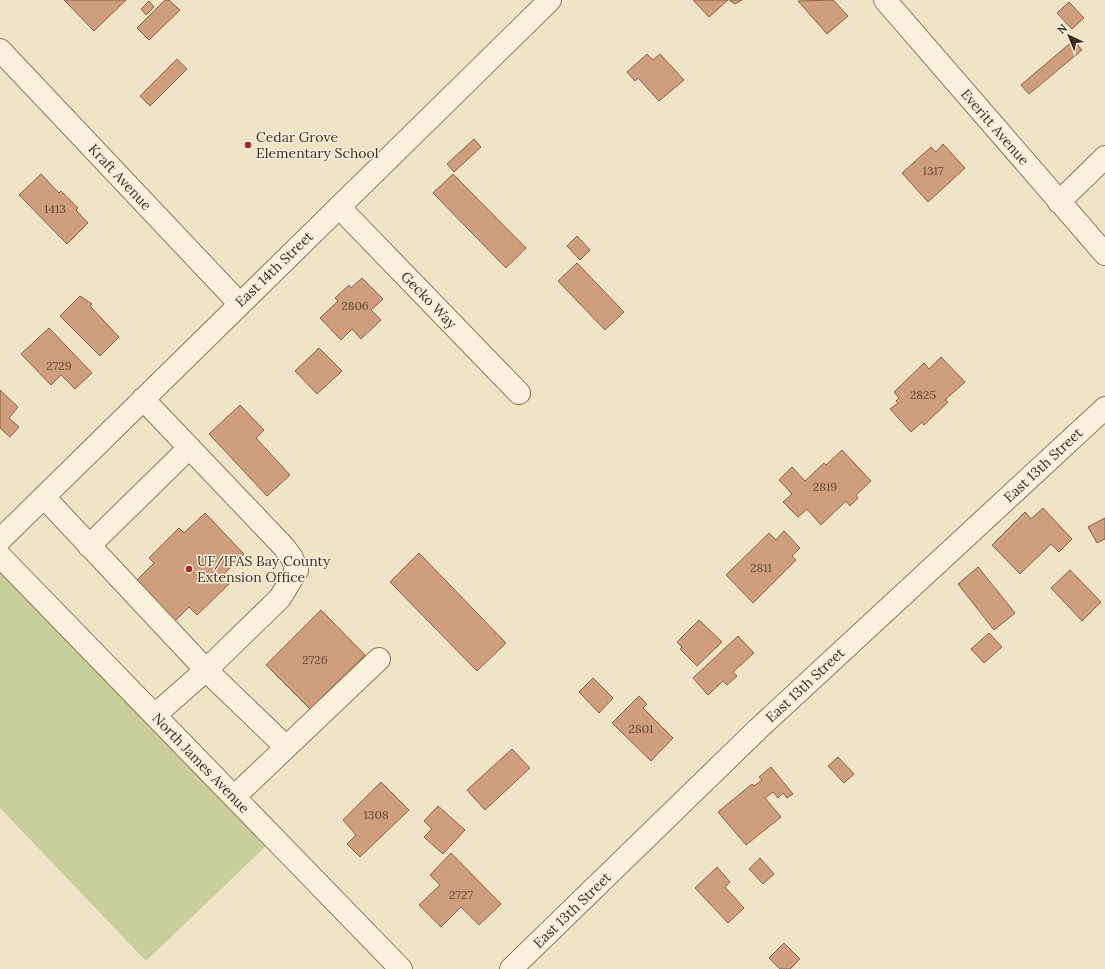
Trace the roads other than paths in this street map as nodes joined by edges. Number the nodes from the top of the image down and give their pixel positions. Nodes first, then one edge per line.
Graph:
1 (550, 0) edge
2 (885, 0) edge
3 (0, 50) edge
4 (1105, 157) edge
5 (1059, 202) junction
6 (339, 207) junction
7 (1105, 254) edge
8 (239, 303) junction
9 (518, 393) dead end
10 (143, 398) junction
11 (1105, 408) edge
12 (189, 448) junction
13 (44, 497) junction
14 (0, 540) edge
15 (89, 546) junction
16 (0, 556) edge
17 (380, 659) dead end
18 (206, 670) junction
19 (155, 715) junction
20 (286, 747) junction
21 (234, 797) junction
22 (401, 969) edge
23 (511, 969) edge

1 - 6 street, East 14th Street
2 - 5 street, Everitt Avenue
3 - 8 street, Kraft Avenue
4 - 5 street
5 - 7 street, Everitt Avenue
6 - 8 street, East 14th Street
6 - 9 street, Gecko Way
8 - 10 street, East 14th Street
10 - 12 street
10 - 13 street, East 14th Street
11 - 23 street, East 13th Street
12 - 15 street
12 - 18 street
13 - 14 street, East 14th Street
13 - 15 street
15 - 18 street
16 - 19 street, North James Avenue
17 - 20 street
18 - 19 street
18 - 20 street
19 - 21 street, North James Avenue
20 - 21 street
21 - 22 street, North James Avenue

